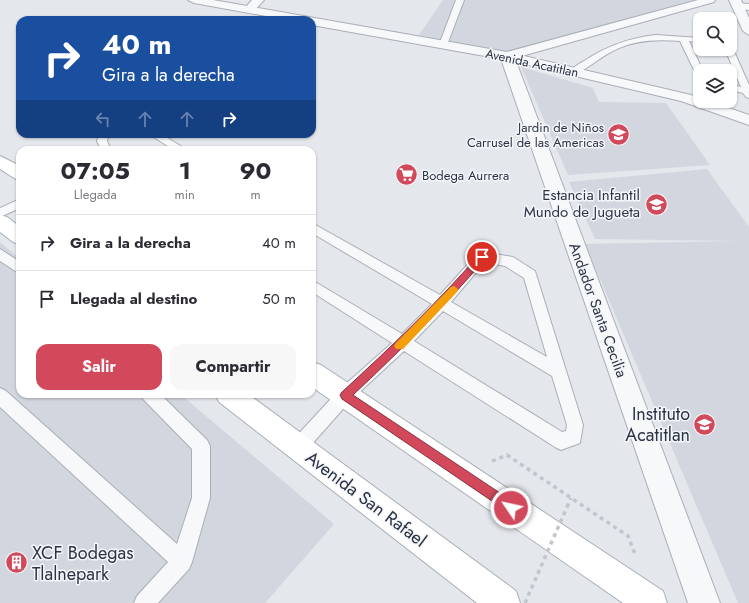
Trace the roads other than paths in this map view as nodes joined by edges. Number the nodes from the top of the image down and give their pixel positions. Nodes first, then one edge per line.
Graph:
1 (194, 0) edge
2 (258, 0) edge
3 (460, 0) edge
4 (710, 0) edge
5 (250, 9) junction
6 (742, 9) edge
7 (287, 16) edge
8 (316, 22) edge
9 (749, 31) edge
10 (683, 38) junction
11 (693, 39) edge
12 (443, 45) junction
13 (508, 56) junction
14 (732, 56) edge
15 (695, 64) edge
16 (574, 72) junction
17 (737, 89) edge
18 (748, 93) edge
19 (749, 120) edge
20 (161, 138) edge
21 (175, 146) edge
22 (0, 161) edge
23 (16, 171) edge
24 (16, 205) edge
25 (0, 213) edge
26 (0, 222) edge
27 (316, 229) edge
28 (16, 234) edge
29 (0, 254) edge
30 (16, 265) edge
31 (316, 287) edge
32 (442, 304) junction
33 (404, 342) junction
34 (559, 372) junction
35 (316, 375) edge
36 (345, 395) junction
37 (0, 396) edge
38 (152, 398) edge
39 (233, 398) edge
40 (298, 447) junction
41 (182, 562) junction
42 (144, 603) edge
43 (504, 603) edge
44 (651, 603) edge
45 (704, 603) edge

1 - 5 street
2 - 5 street
3 - 12 lane
4 - 13 street
5 - 7 street
6 - 9 street
8 - 12 street, Avenida Acatitlan
10 - 11 lane
10 - 15 lane
10 - 16 lane
12 - 13 street, Avenida Acatitlan
13 - 16 street, Avenida Acatitlan
13 - 45 street, Andador Santa Cecilia
14 - 18 lane
16 - 19 street, Avenida Acatitlan
17 - 18 lane
20 - 21 lane
22 - 23 main road
24 - 25 lane
26 - 28 main road
27 - 32 lane
29 - 30 lane
31 - 33 lane
32 - 33 lane
32 - 34 lane
32 - 34 lane
33 - 34 lane
33 - 36 lane
35 - 36 main road
36 - 40 lane
36 - 44 main road
37 - 41 lane
38 - 41 lane
39 - 40 main road, Avenida San Rafael
40 - 43 main road, Avenida San Rafael
41 - 42 lane

